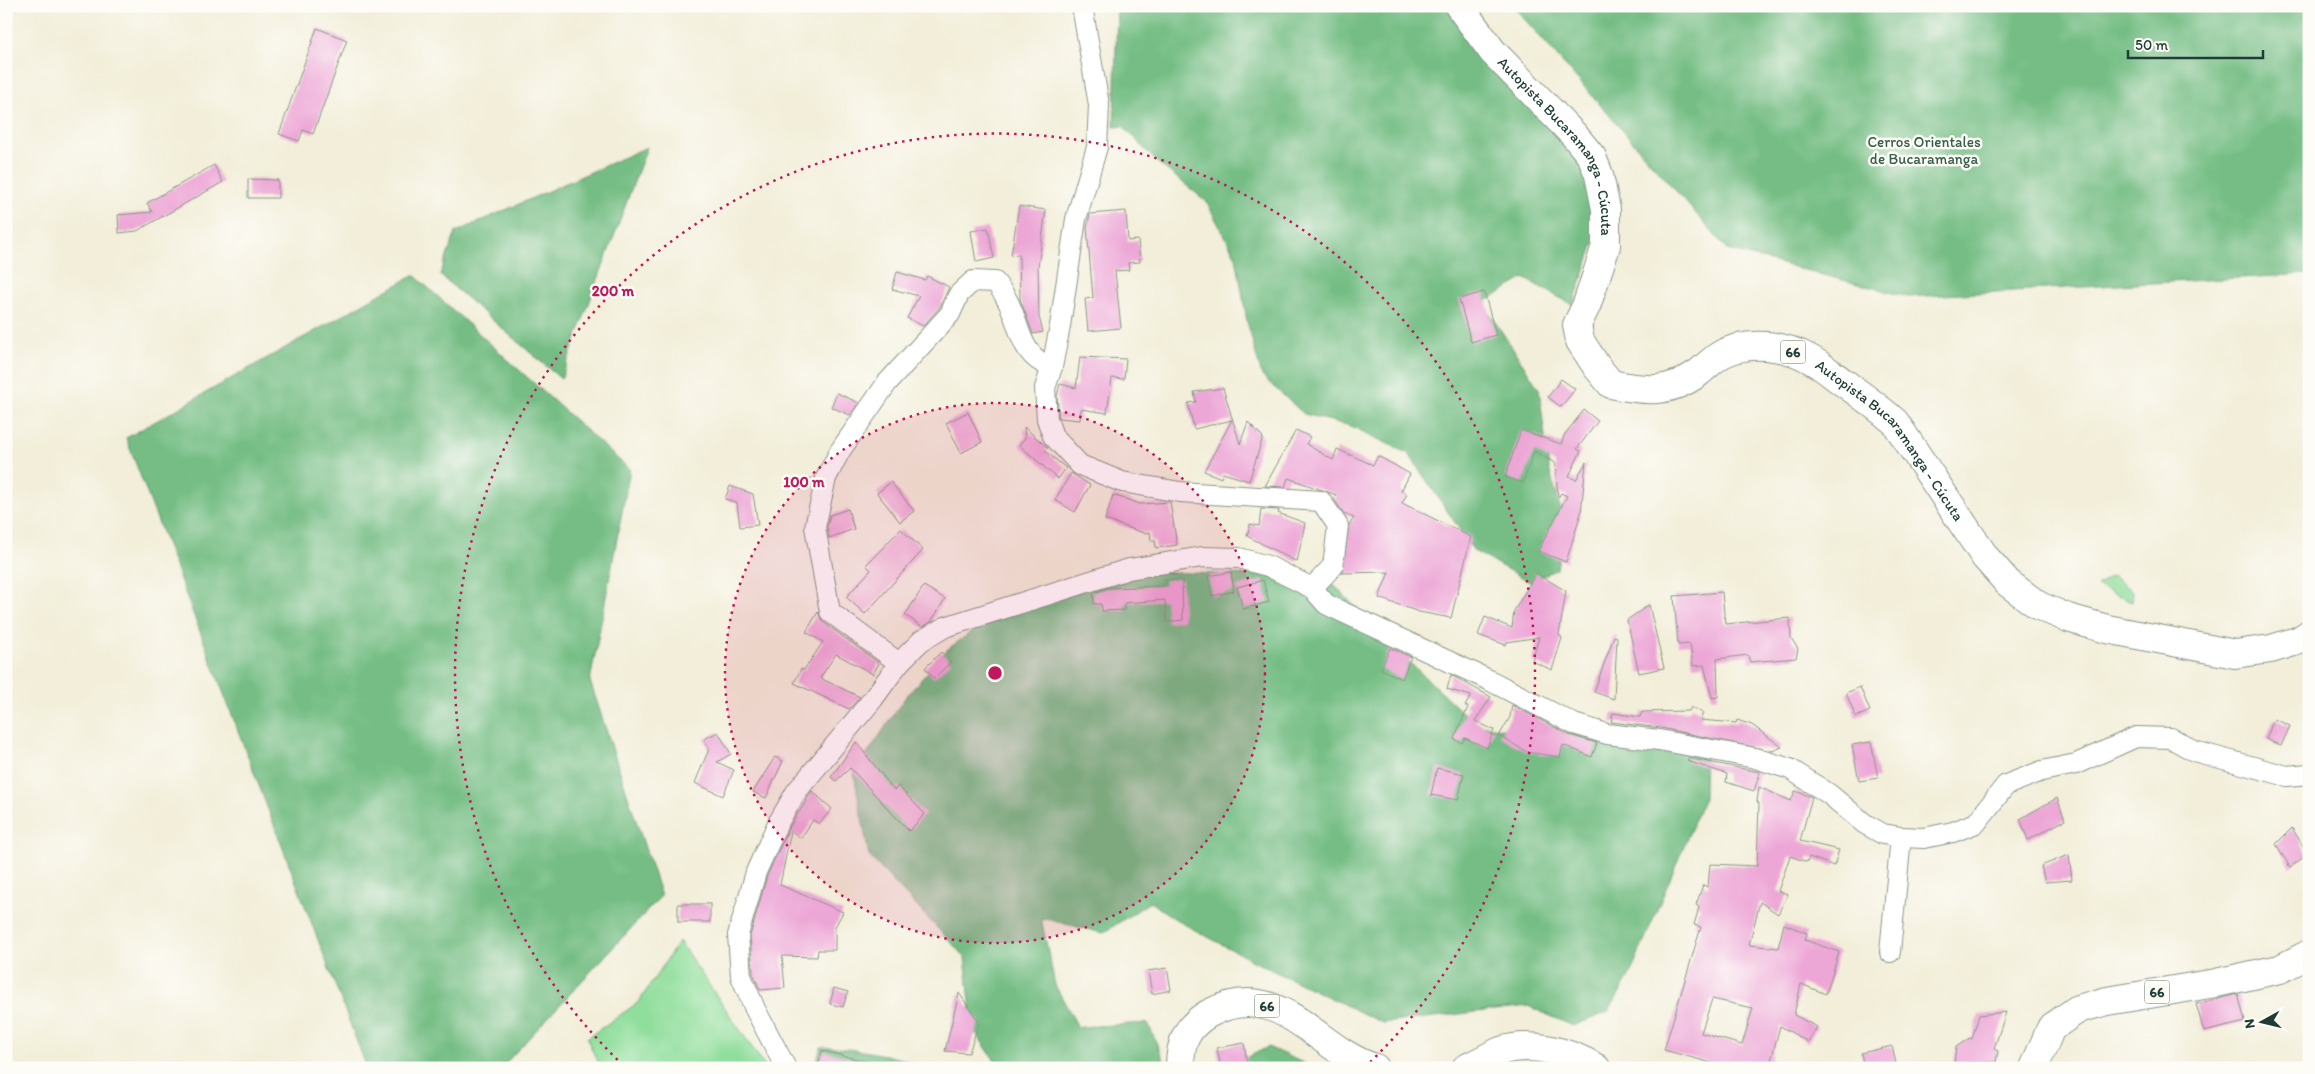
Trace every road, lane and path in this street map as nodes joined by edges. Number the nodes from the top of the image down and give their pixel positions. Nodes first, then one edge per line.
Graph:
1 (1082, 6) edge
2 (1459, 6) edge
3 (1052, 367) junction
4 (1312, 588) junction
5 (2309, 634) edge
6 (898, 663) junction
7 (2309, 774) edge
8 (1901, 837) junction
9 (1890, 952) dead end
10 (2309, 954) edge
11 (786, 1068) edge
12 (1180, 1068) edge
13 (1375, 1068) edge
14 (1466, 1068) edge
15 (1596, 1068) edge
16 (2034, 1068) edge

1 - 3 street
2 - 5 highway, Autopista Bucaramanga - Cúcuta / 66
3 - 4 street
3 - 6 street
4 - 6 street
4 - 8 street
6 - 11 street
7 - 8 street
8 - 9 street
10 - 16 highway, 66
12 - 13 highway, 66
14 - 15 highway

